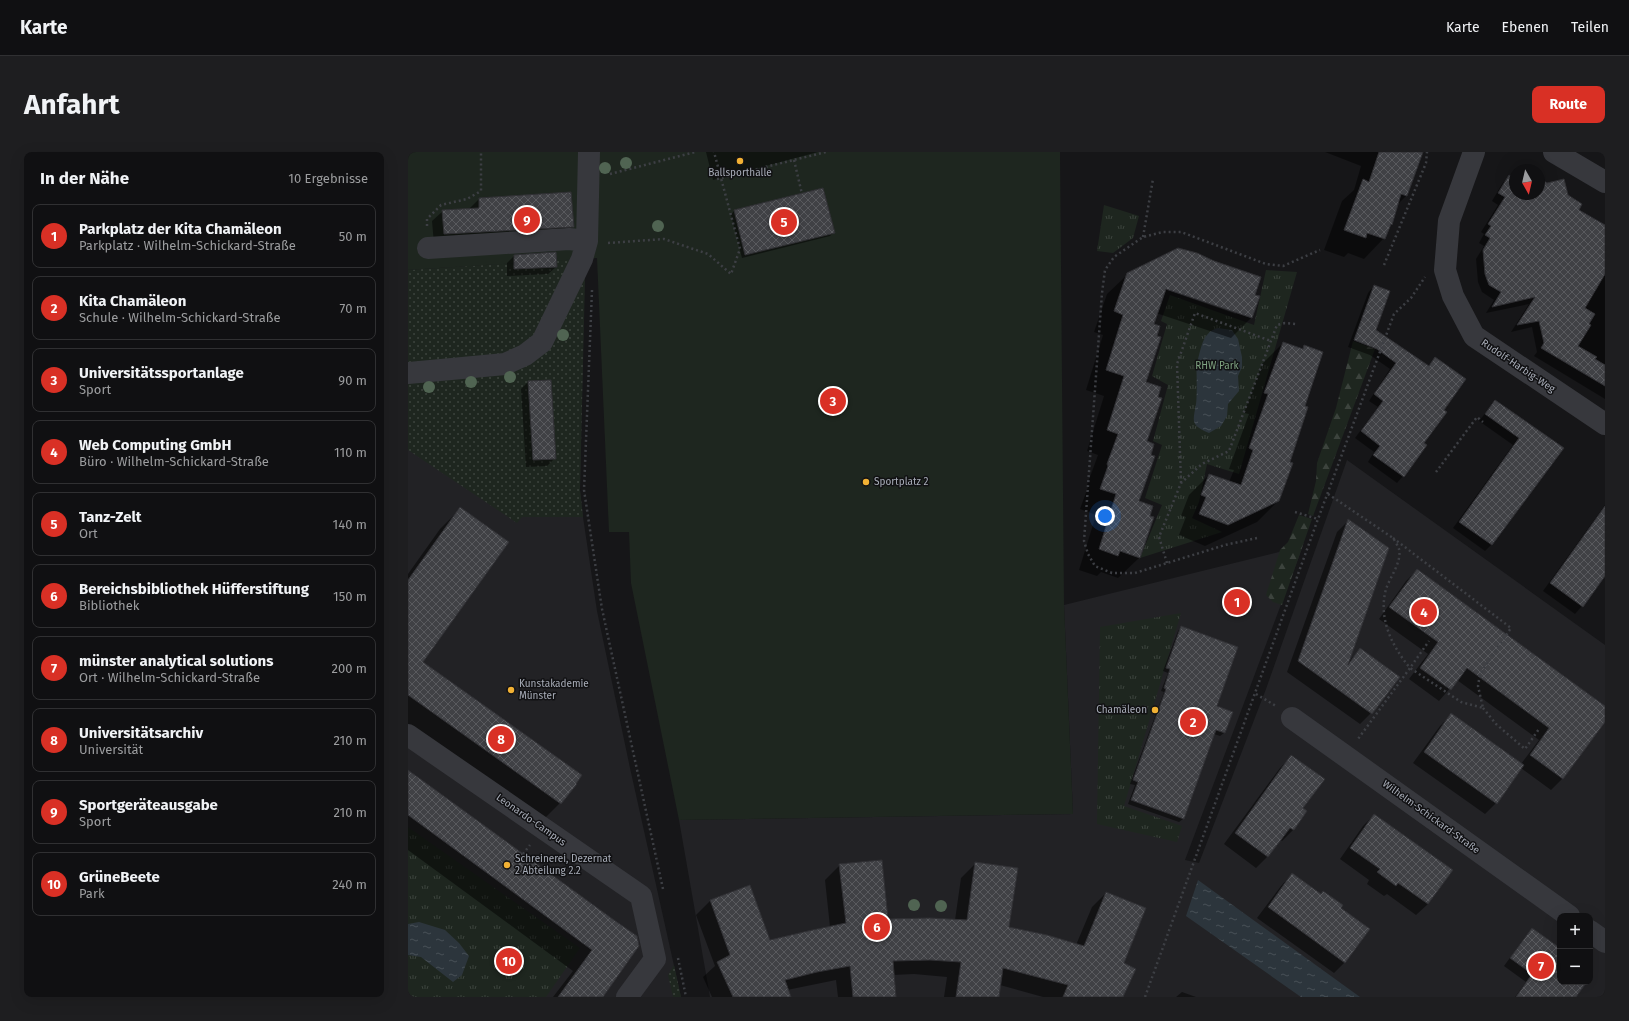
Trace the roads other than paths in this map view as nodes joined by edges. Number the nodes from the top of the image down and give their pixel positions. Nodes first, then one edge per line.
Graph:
1 (589, 152) edge
2 (1474, 152) edge
3 (1554, 152) edge
4 (1605, 182) edge
5 (587, 241) junction
6 (428, 248) road end
7 (408, 373) edge
8 (1605, 424) edge
9 (1292, 718) dead end
10 (408, 735) edge
11 (1565, 913) edge
12 (1593, 933) edge
13 (1605, 942) edge
14 (627, 997) edge

1 - 5 street
2 - 8 street, Rudolf-Harbig-Weg
3 - 4 street
5 - 6 street
5 - 7 street
9 - 11 street, Wilhelm-Schickard-Straße
10 - 14 street, Leonardo-Campus
12 - 13 street

